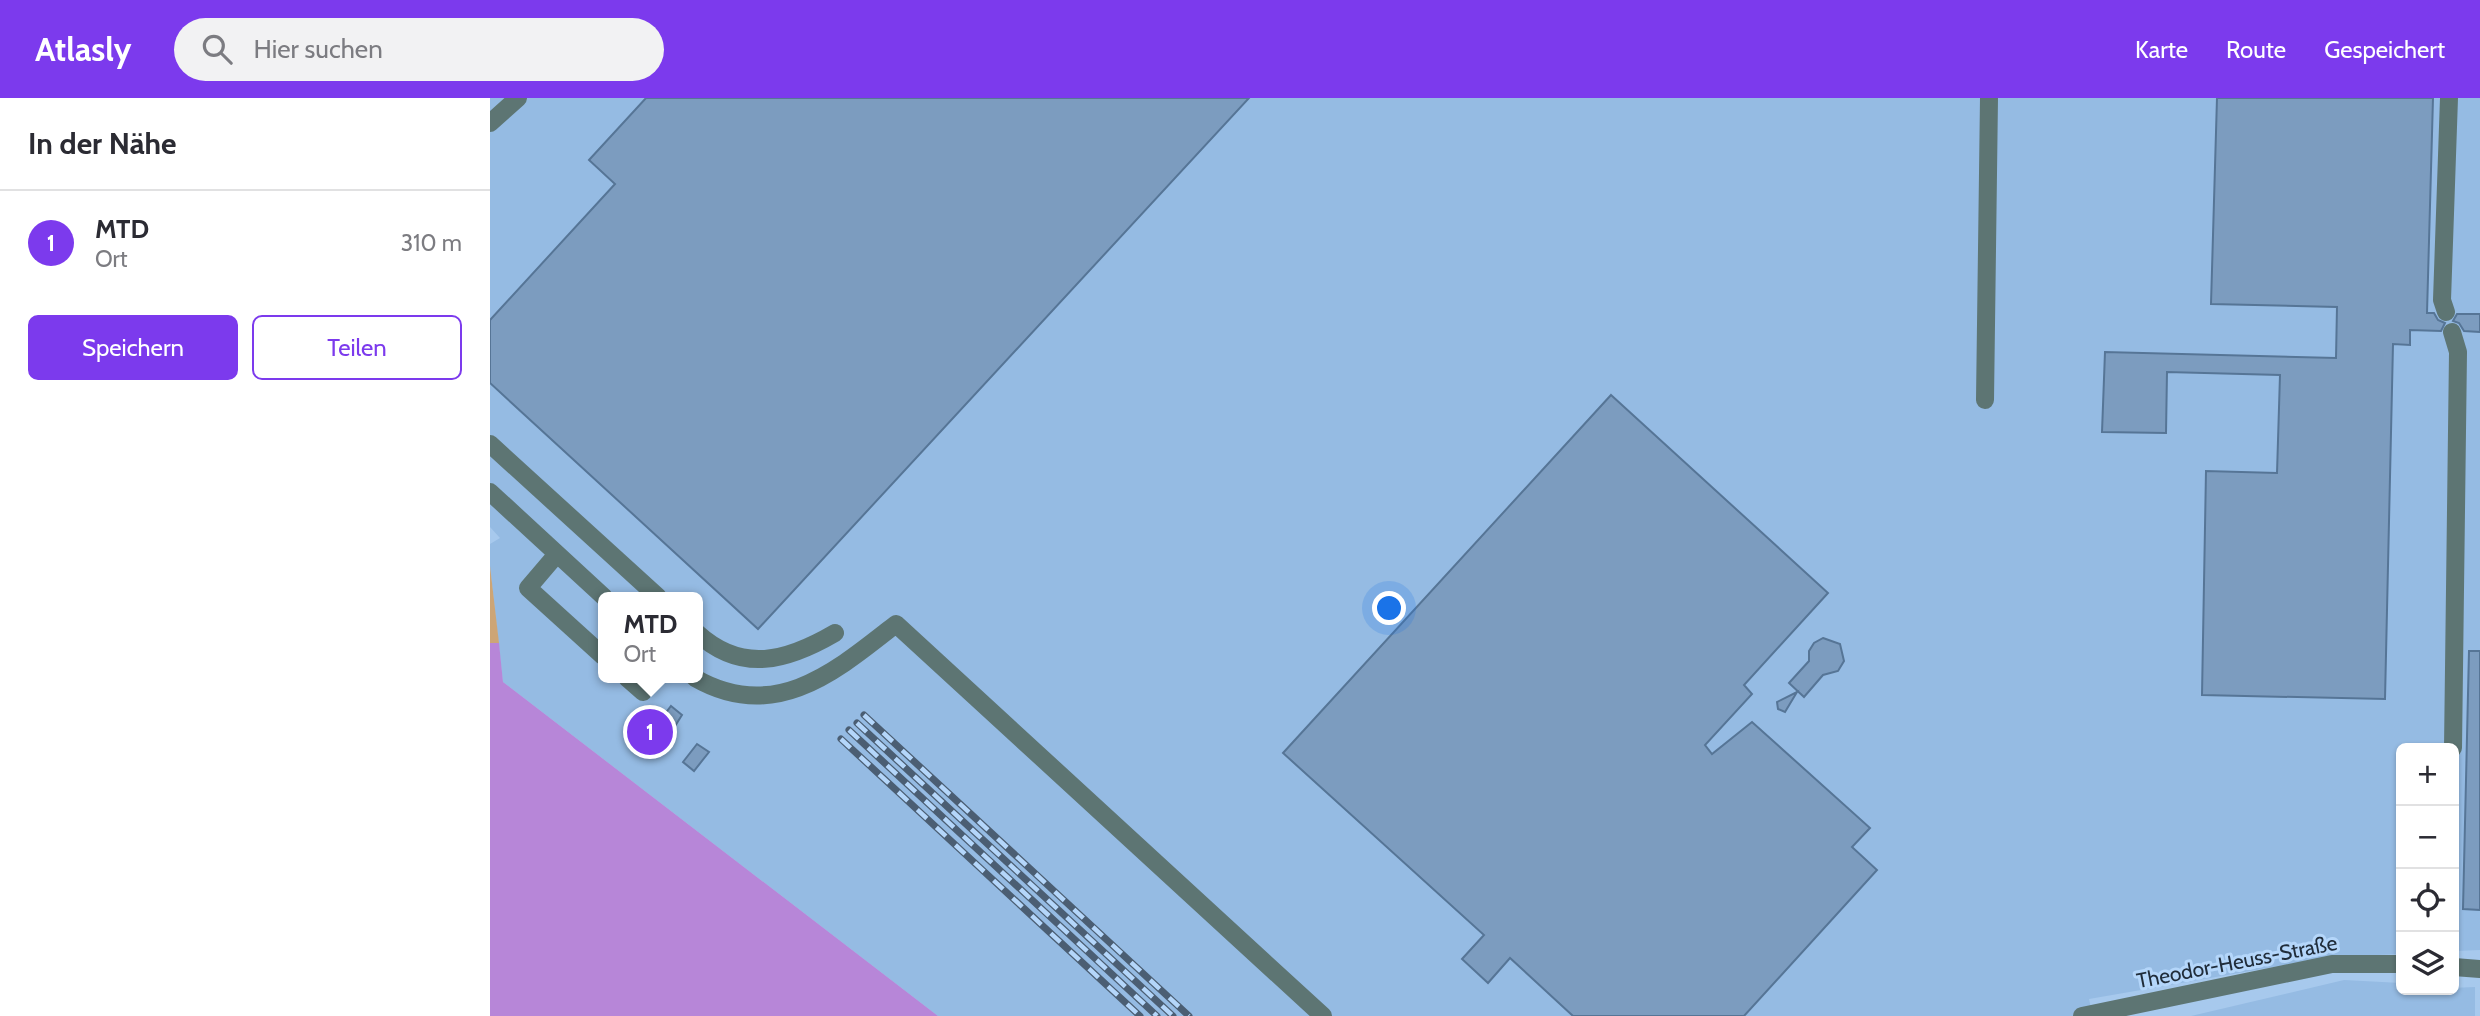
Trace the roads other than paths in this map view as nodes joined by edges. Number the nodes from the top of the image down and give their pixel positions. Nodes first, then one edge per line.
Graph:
1 (518, 98) edge
2 (1989, 98) edge
3 (2449, 98) edge
4 (490, 122) edge
5 (2446, 312) dead end
6 (2452, 332) dead end
7 (1985, 400) dead end
8 (490, 444) edge
9 (490, 492) edge
10 (557, 554) junction
11 (599, 592) edge
12 (653, 592) edge
13 (835, 633) dead end
14 (703, 639) edge
15 (598, 651) edge
16 (703, 681) edge
17 (633, 683) edge
18 (643, 692) dead end
19 (2453, 743) edge
20 (2396, 964) edge
21 (2459, 968) edge
22 (2480, 970) edge
23 (1323, 1016) edge
24 (2082, 1016) edge

1 - 4 street
2 - 7 street
3 - 5 street
6 - 19 street
8 - 12 street
9 - 10 street
10 - 11 street
10 - 15 street
13 - 14 street
16 - 23 street
17 - 18 street
20 - 24 street, Theodor-Heuss-Straße
21 - 22 street

